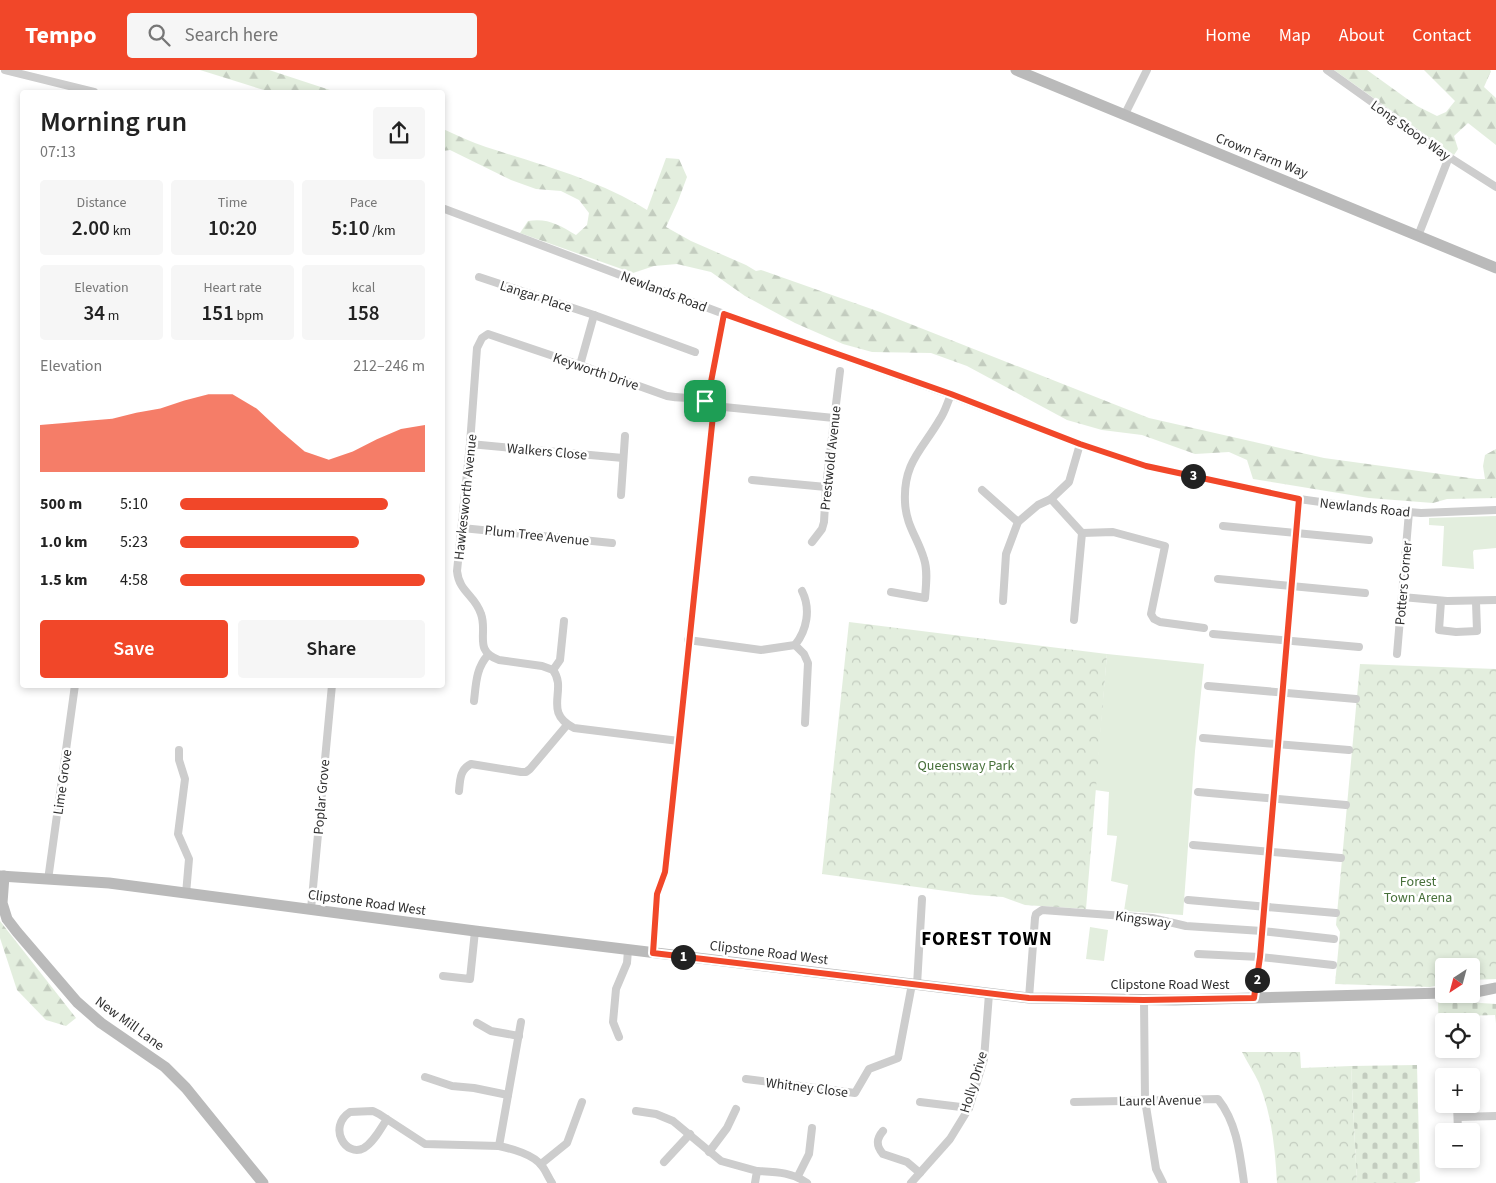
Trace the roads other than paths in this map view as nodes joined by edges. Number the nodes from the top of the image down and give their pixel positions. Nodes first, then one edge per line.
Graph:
1 (5, 70) edge
2 (1016, 70) edge
3 (1147, 70) edge
4 (1327, 70) edge
5 (86, 90) edge
6 (1125, 114) junction
7 (1449, 157) junction
8 (1496, 187) edge
9 (445, 209) edge
10 (1418, 236) junction
11 (1496, 268) edge
12 (479, 277) dead end
13 (724, 314) junction
14 (594, 315) junction
15 (488, 334) joint
16 (695, 352) dead end
17 (580, 364) junction
18 (840, 370) dead end
19 (951, 394) junction
20 (705, 401) junction
21 (714, 406) junction
22 (834, 418) junction
23 (625, 436) dead end
24 (470, 444) junction
25 (1080, 444) junction
26 (623, 458) junction
27 (752, 480) dead end
28 (826, 487) junction
29 (982, 490) dead end
30 (621, 495) dead end
31 (1051, 499) junction
32 (1299, 499) junction
33 (1496, 510) edge
34 (1409, 512) junction
35 (1018, 522) junction
36 (1223, 526) dead end
37 (462, 528) junction
38 (1082, 533) junction
39 (1296, 533) junction
40 (1369, 540) dead end
41 (612, 542) dead end
42 (812, 542) dead end
43 (1218, 579) dead end
44 (1292, 586) junction
45 (802, 591) dead end
46 (891, 592) dead end
47 (1365, 593) dead end
48 (1402, 597) junction
49 (1441, 600) junction
50 (1496, 600) edge
51 (1003, 601) dead end
52 (1476, 602) junction
53 (1074, 620) dead end
54 (564, 621) dead end
55 (1204, 628) dead end
56 (1213, 634) dead end
57 (688, 640) junction
58 (1287, 640) junction
59 (795, 645) junction
60 (1359, 647) dead end
61 (1397, 654) dead end
62 (488, 655) junction
63 (553, 670) junction
64 (1208, 686) dead end
65 (76, 688) edge
66 (332, 688) edge
67 (1283, 693) junction
68 (1356, 699) dead end
69 (474, 701) dead end
70 (805, 723) dead end
71 (567, 725) junction
72 (1203, 738) dead end
73 (679, 742) junction
74 (1278, 745) junction
75 (179, 750) dead end
76 (1349, 750) dead end
77 (459, 791) dead end
78 (1198, 792) dead end
79 (1274, 799) junction
80 (1346, 805) dead end
81 (1193, 845) dead end
82 (1269, 851) junction
83 (1341, 858) dead end
84 (2, 876) edge
85 (48, 880) junction
86 (186, 894) junction
87 (922, 899) dead end
88 (1188, 900) dead end
89 (1264, 907) junction
90 (311, 910) junction
91 (1336, 914) dead end
92 (1262, 931) junction
93 (475, 932) junction
94 (1334, 939) dead end
95 (628, 950) junction
96 (653, 953) junction
97 (1198, 954) dead end
98 (1260, 957) junction
99 (1333, 965) dead end
100 (443, 976) dead end
101 (915, 984) junction
102 (1496, 988) edge
103 (1480, 991) edge
104 (989, 994) junction
105 (1435, 994) edge
106 (1480, 995) edge
107 (1029, 998) junction
108 (1254, 998) junction
109 (1496, 998) edge
110 (1144, 1000) junction
111 (521, 1022) dead end
112 (477, 1023) dead end
113 (519, 1036) junction
114 (619, 1037) dead end
115 (426, 1077) dead end
116 (746, 1079) dead end
117 (508, 1096) junction
118 (1145, 1100) junction
119 (582, 1102) dead end
120 (920, 1102) dead end
121 (1074, 1102) dead end
122 (969, 1108) junction
123 (736, 1109) dead end
124 (636, 1111) dead end
125 (1458, 1113) edge
126 (1496, 1116) edge
127 (1459, 1117) junction
128 (387, 1119) junction
129 (1459, 1123) edge
130 (812, 1128) dead end
131 (883, 1131) dead end
132 (690, 1134) junction
133 (499, 1146) junction
134 (709, 1152) junction
135 (664, 1162) dead end
136 (541, 1164) junction
137 (757, 1171) junction
138 (920, 1173) junction
139 (798, 1176) junction
140 (263, 1183) edge
141 (552, 1183) edge
142 (755, 1183) edge
143 (807, 1183) edge
144 (911, 1183) edge
145 (1163, 1183) edge
146 (1244, 1183) edge

1 - 5 street
2 - 6 main road, Crown Farm Way
3 - 6 street
4 - 7 street, Long Stoop Way
6 - 10 main road, Crown Farm Way
7 - 8 street, Long Stoop Way
7 - 10 street
9 - 13 street, Newlands Road
10 - 11 main road, Crown Farm Way
12 - 14 street, Langar Place
13 - 19 street, Newlands Road
13 - 20 street
14 - 16 street, Langar Place
14 - 17 street
15 - 17 street, Keyworth Drive
15 - 24 street, Hawkesworth Avenue
17 - 20 street, Keyworth Drive
18 - 22 street, Prestwold Avenue
19 - 25 street, Newlands Road
19 - 46 street
20 - 21 street
21 - 22 street
21 - 57 street
22 - 28 street, Prestwold Avenue
23 - 26 street
24 - 26 street, Walkers Close
24 - 37 street, Hawkesworth Avenue
25 - 31 street
25 - 32 street, Newlands Road
26 - 30 street
27 - 28 street
28 - 42 street, Prestwold Avenue
29 - 35 street
31 - 35 street
31 - 38 street
32 - 34 street, Newlands Road
32 - 39 street
33 - 34 street, Newlands Road
34 - 48 street, Potters Corner
35 - 51 street
36 - 39 street
37 - 41 street, Plum Tree Avenue
37 - 62 street, Hawkesworth Avenue
38 - 53 street
38 - 55 street
39 - 40 street
39 - 44 street
43 - 44 street
44 - 47 street
44 - 58 street
45 - 59 street
48 - 49 street
48 - 61 street, Potters Corner
49 - 52 street
49 - 52 street
50 - 52 street
54 - 63 street
56 - 58 street
57 - 59 street
57 - 73 street
58 - 60 street
58 - 67 street
59 - 70 street
62 - 63 street
62 - 69 street
63 - 71 street
64 - 67 street
65 - 85 street, Lime Grove
66 - 90 street, Poplar Grove
67 - 68 street
67 - 74 street
71 - 73 street
71 - 77 street
72 - 74 street
73 - 96 street
74 - 76 street
74 - 79 street
75 - 86 street
78 - 79 street
79 - 80 street
79 - 82 street
81 - 82 street
82 - 83 street
82 - 89 street
84 - 85 main road, Clipstone Road West
84 - 140 main road, New Mill Lane
85 - 86 main road, Clipstone Road West
86 - 90 main road, Clipstone Road West
87 - 101 street
88 - 89 street
89 - 91 street
89 - 92 street
90 - 93 main road, Clipstone Road West
92 - 94 street, Kingsway
92 - 98 street
92 - 107 street, Kingsway
93 - 95 main road, Clipstone Road West
93 - 100 street
95 - 96 main road, Clipstone Road West
95 - 114 street
96 - 101 main road, Clipstone Road West
97 - 98 street
98 - 99 street
98 - 108 street
101 - 104 main road, Clipstone Road West
101 - 116 street, Whitney Close
102 - 103 main road
104 - 107 main road, Clipstone Road West
104 - 122 street, Holly Drive
105 - 108 main road, Clipstone Road West
106 - 109 main road
107 - 110 main road, Clipstone Road West
108 - 110 main road, Clipstone Road West
110 - 118 street
111 - 113 street
112 - 113 street
113 - 117 street
115 - 117 street
117 - 133 street
118 - 121 street, Laurel Avenue
118 - 145 street
118 - 146 street, Laurel Avenue
119 - 136 street
120 - 122 street
122 - 138 street, Holly Drive
123 - 134 street
124 - 132 street
125 - 127 street
126 - 127 street
127 - 129 street
128 - 128 street
128 - 133 street
130 - 139 street
131 - 138 street
132 - 134 street
132 - 135 street
133 - 136 street
134 - 137 street
136 - 141 street
137 - 139 street
137 - 142 street
138 - 144 street, Holly Drive
139 - 143 street

